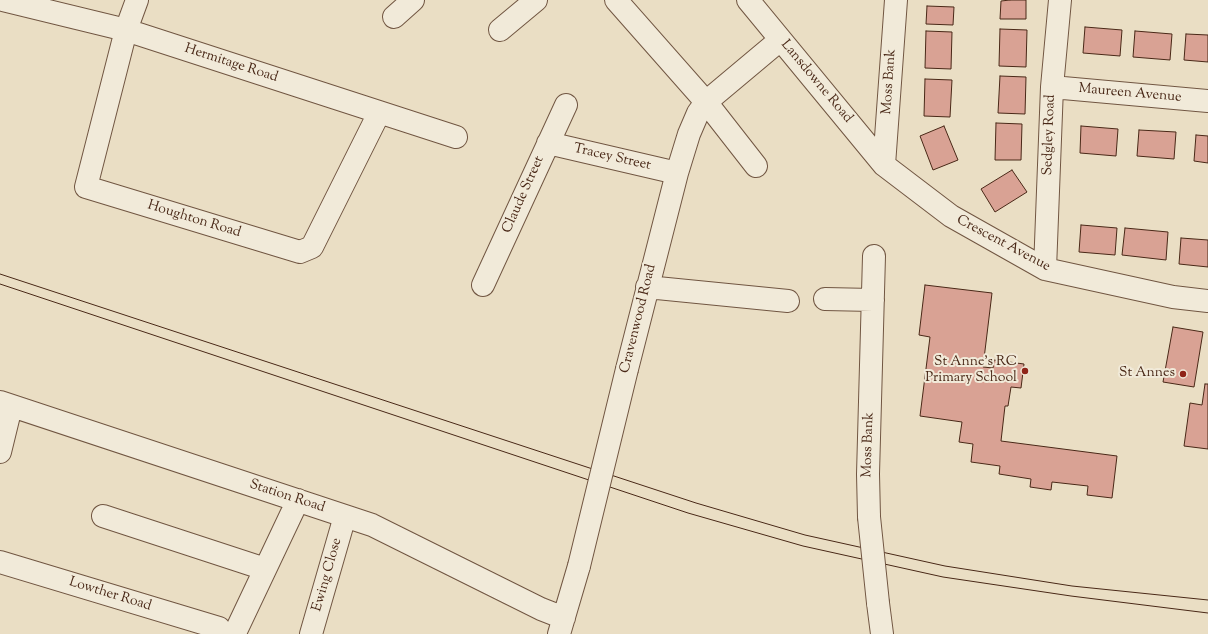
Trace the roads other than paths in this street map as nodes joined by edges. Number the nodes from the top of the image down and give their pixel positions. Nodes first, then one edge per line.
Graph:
1 (3, 0) edge
2 (137, 0) edge
3 (413, 0) edge
4 (536, 0) edge
5 (616, 0) edge
6 (748, 0) edge
7 (896, 0) edge
8 (1060, 0) edge
9 (394, 16) dead end
10 (126, 30) junction
11 (500, 30) dead end
12 (780, 40) junction
13 (1052, 87) junction
14 (1208, 101) edge
15 (706, 102) junction
16 (566, 105) dead end
17 (379, 113) junction
18 (456, 137) dead end
19 (548, 143) junction
20 (884, 164) junction
21 (756, 166) dead end
22 (677, 173) junction
23 (874, 256) dead end
24 (1045, 270) junction
25 (483, 285) dead end
26 (647, 287) junction
27 (824, 300) dead end
28 (873, 300) junction
29 (788, 301) dead end
30 (1208, 301) edge
31 (6, 404) edge
32 (0, 452) edge
33 (298, 500) junction
34 (103, 516) dead end
35 (344, 516) junction
36 (0, 562) edge
37 (265, 569) junction
38 (561, 626) edge
39 (227, 631) edge
40 (311, 634) edge
41 (882, 634) edge

1 - 10 street, Hermitage Road
2 - 10 street
3 - 9 street
4 - 11 street
5 - 15 street
6 - 12 street, Lansdowne Road
7 - 20 street, Moss Bank
8 - 13 street, Sedgley Road
10 - 17 street, Hermitage Road
10 - 17 street, Houghton Road
12 - 15 street, Cravenwood Road
12 - 20 street, Lansdowne Road
13 - 14 street, Maureen Avenue
13 - 24 street, Sedgley Road
15 - 21 street
15 - 22 street, Cravenwood Road
16 - 19 street, Claude Street
17 - 18 street, Hermitage Road
19 - 22 street, Tracey Street
19 - 25 street, Claude Street
20 - 24 street, Crescent Avenue
22 - 26 street, Cravenwood Road
23 - 28 street, Moss Bank
24 - 30 street, Crescent Avenue
26 - 29 street
26 - 38 street, Cravenwood Road, bridge
27 - 28 street
28 - 41 street, Moss Bank, bridge
31 - 32 street
31 - 33 street, Station Road
33 - 35 street, Station Road
33 - 37 street
34 - 37 street
35 - 38 street, Station Road
35 - 40 street, Ewing Close
36 - 39 street, Lowther Road
37 - 39 street

